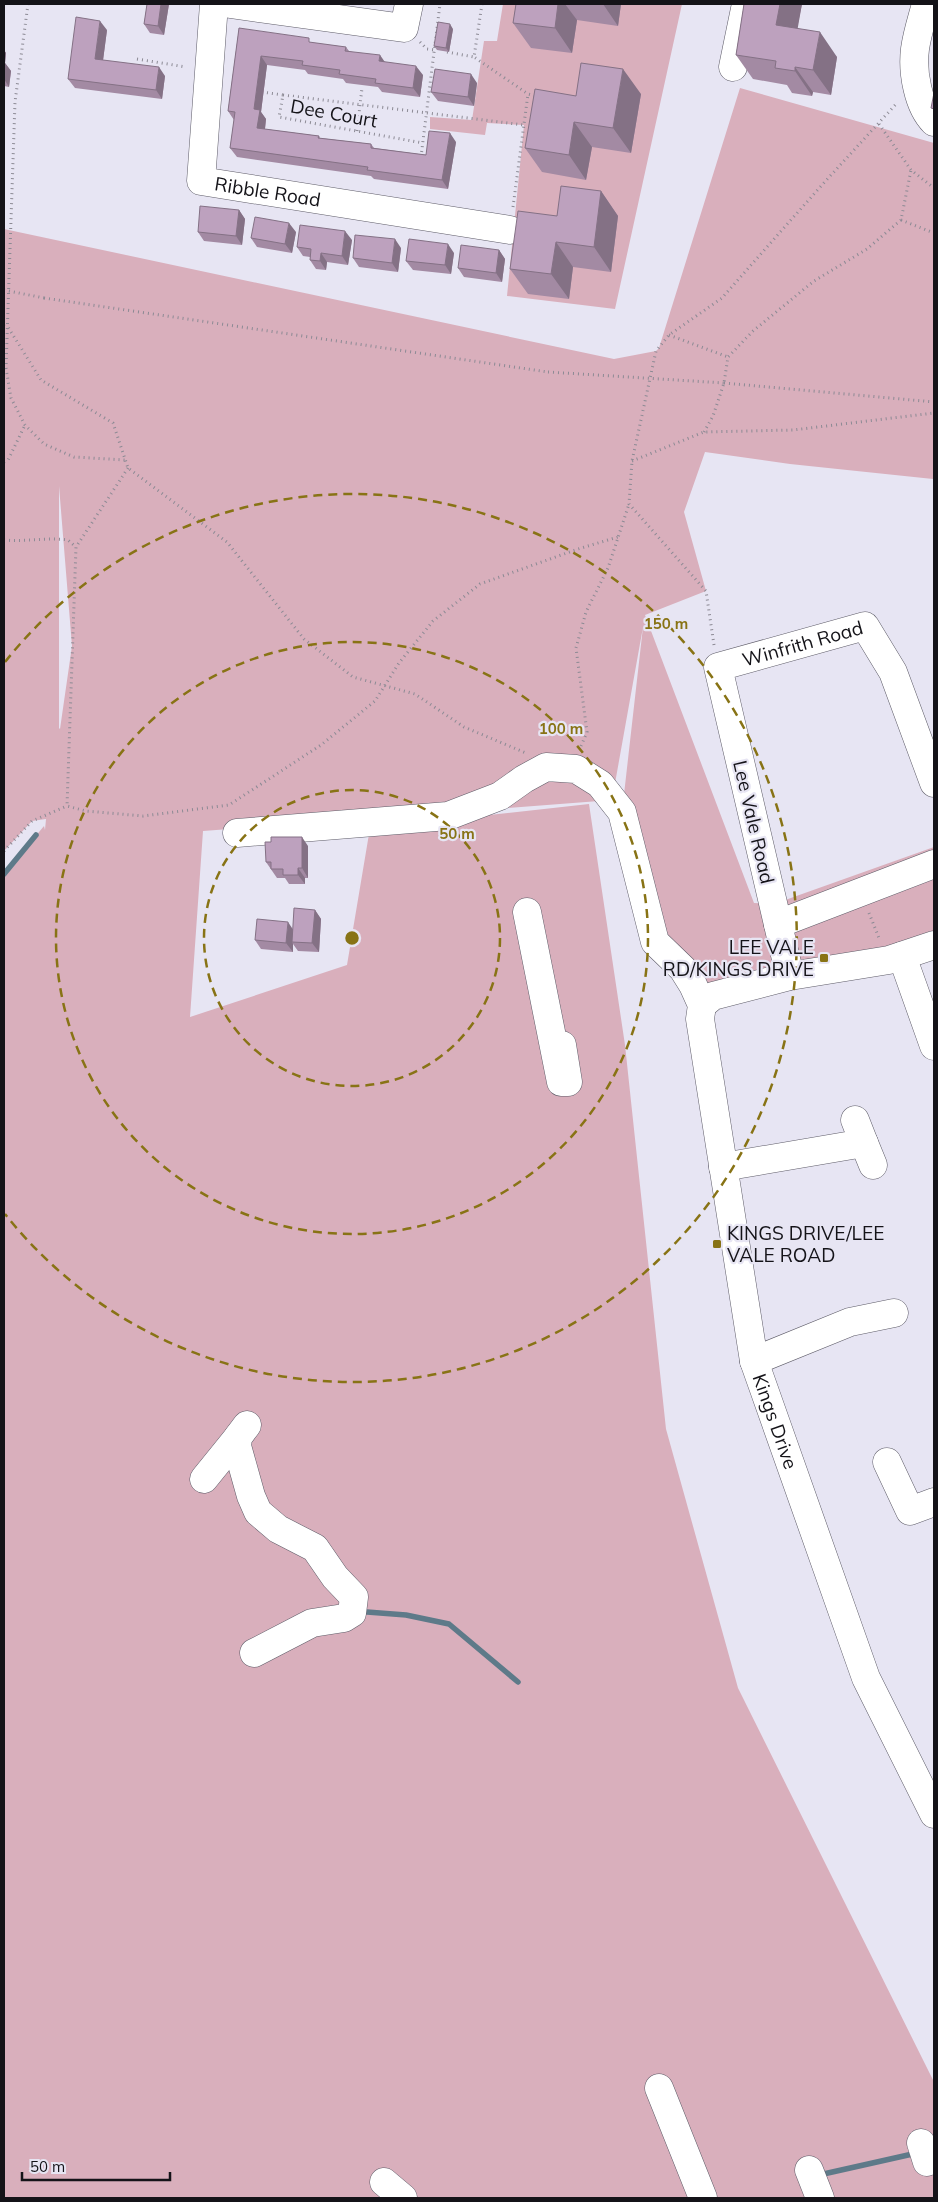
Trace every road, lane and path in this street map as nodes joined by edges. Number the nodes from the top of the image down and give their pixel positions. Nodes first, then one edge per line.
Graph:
1 (28, 4) edge
2 (214, 4) edge
3 (230, 4) edge
4 (440, 4) edge
5 (482, 4) edge
6 (746, 4) edge
7 (926, 4) edge
8 (406, 16) edge
9 (434, 50) junction
10 (474, 57) junction
11 (137, 59) dead end
12 (733, 67) dead end
13 (209, 71) junction
14 (916, 82) junction
15 (362, 88) edge
16 (255, 91) edge
17 (528, 94) junction
18 (283, 95) junction
19 (537, 96) edge
20 (360, 104) junction
21 (427, 113) junction
22 (934, 122) edge
23 (524, 124) junction
24 (879, 124) junction
25 (357, 131) junction
26 (423, 143) junction
27 (421, 161) edge
28 (911, 170) junction
29 (934, 188) edge
30 (514, 216) joint
31 (901, 220) junction
32 (934, 233) edge
33 (4, 290) edge
34 (4, 326) edge
35 (8, 327) junction
36 (669, 335) junction
37 (728, 357) junction
38 (724, 383) junction
39 (934, 402) edge
40 (934, 413) edge
41 (25, 425) junction
42 (704, 432) junction
43 (126, 460) junction
44 (4, 462) edge
45 (632, 462) junction
46 (128, 468) junction
47 (629, 504) junction
48 (618, 537) junction
49 (4, 540) edge
50 (76, 547) junction
51 (718, 667) junction
52 (385, 685) junction
53 (928, 741) edge
54 (527, 753) dead end
55 (571, 768) junction
56 (934, 782) edge
57 (67, 806) junction
58 (237, 833) dead end
59 (4, 851) edge
60 (934, 864) edge
61 (860, 892) junction
62 (778, 924) junction
63 (535, 925) dead end
64 (934, 946) edge
65 (895, 958) junction
66 (790, 976) junction
67 (702, 1005) junction
68 (934, 1046) edge
69 (564, 1051) dead end
70 (864, 1143) dead end
71 (724, 1167) junction
72 (894, 1313) dead end
73 (754, 1361) junction
74 (887, 1462) dead end
75 (204, 1479) dead end
76 (934, 1502) edge
77 (254, 1653) dead end
78 (934, 1814) edge
79 (659, 2088) dead end
80 (702, 2198) edge

1 - 35 path
2 - 13 street, Ribble Road
3 - 8 street
4 - 9 path
5 - 10 path
6 - 12 street
7 - 14 street
8 - 9 path
9 - 10 path
9 - 21 path
10 - 17 path
11 - 13 path
13 - 30 street, Ribble Road
14 - 22 street
14 - 24 path
15 - 20 path
16 - 18 path, Dee Court
17 - 19 path
17 - 23 path
18 - 20 path
18 - 25 path, Dee Court
20 - 21 path
20 - 25 path
21 - 23 path
21 - 26 path
23 - 30 path
24 - 28 path
24 - 36 path
25 - 26 path, Dee Court
26 - 27 path
28 - 29 path
28 - 31 path
31 - 32 path
31 - 37 path
33 - 38 path, bridge
34 - 35 path
35 - 41 path
35 - 43 path
36 - 37 path
36 - 45 path
37 - 38 path
38 - 39 path
38 - 42 path
40 - 42 path
41 - 43 path
41 - 44 path
42 - 45 path
43 - 46 path
45 - 47 path
46 - 50 path
46 - 52 path
47 - 48 path
47 - 51 path
48 - 52 path
48 - 55 path
49 - 50 path
50 - 57 path
51 - 53 street, Winfrith Road
51 - 62 street, Lee Vale Road
52 - 54 path
52 - 57 path
53 - 56 street, Winfrith Road
55 - 58 street
55 - 67 street
57 - 59 path
60 - 61 street
61 - 62 street
61 - 65 path
62 - 66 street, Lee Vale Road
63 - 69 street
64 - 65 street
65 - 66 street
65 - 68 street
66 - 67 street
67 - 71 street, Kings Drive
70 - 71 street
71 - 73 street, Kings Drive
72 - 73 street
73 - 78 street, Kings Drive
74 - 76 street
75 - 77 street
79 - 80 street

